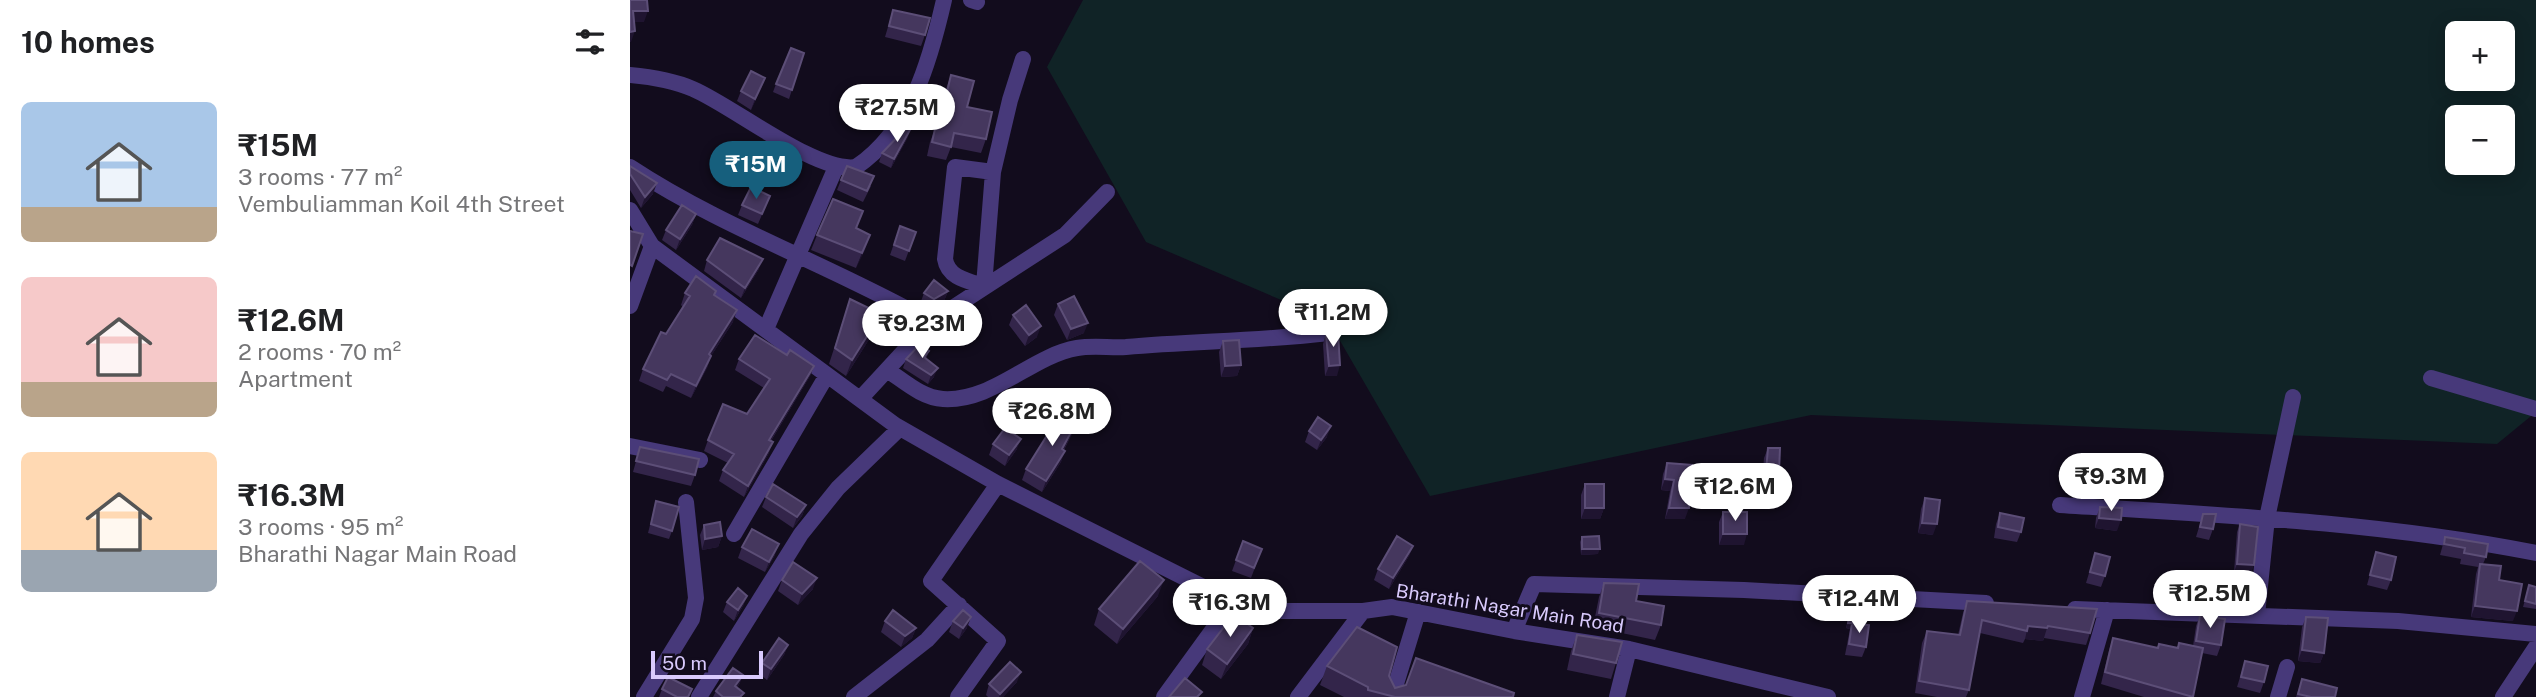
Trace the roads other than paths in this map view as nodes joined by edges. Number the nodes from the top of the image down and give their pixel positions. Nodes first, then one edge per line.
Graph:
1 (944, 0) edge
2 (1023, 59) dead end
3 (630, 75) edge
4 (630, 167) edge
5 (836, 167) junction
6 (993, 172) junction
7 (1107, 192) dead end
8 (630, 210) edge
9 (652, 246) junction
10 (799, 255) junction
11 (984, 286) junction
12 (633, 289) edge
13 (630, 306) edge
14 (931, 322) junction
15 (766, 330) junction
16 (1329, 333) edge
17 (887, 370) junction
18 (827, 375) junction
19 (2431, 378) dead end
20 (2293, 397) dead end
21 (860, 399) junction
22 (2536, 409) edge
23 (900, 428) junction
24 (630, 446) edge
25 (700, 460) edge
26 (998, 484) junction
27 (686, 502) dead end
28 (2060, 505) dead end
29 (2267, 518) junction
30 (734, 534) dead end
31 (2536, 553) edge
32 (1233, 602) junction
33 (959, 604) junction
34 (1998, 604) edge
35 (2052, 607) edge
36 (2106, 610) junction
37 (1363, 611) junction
38 (1418, 612) junction
39 (2257, 615) junction
40 (1514, 631) junction
41 (2536, 634) edge
42 (2536, 647) edge
43 (1629, 649) junction
44 (2287, 667) dead end
45 (644, 697) edge
46 (699, 697) edge
47 (854, 697) edge
48 (958, 697) edge
49 (1164, 697) edge
50 (1298, 697) edge
51 (1392, 697) edge
52 (1617, 697) edge
53 (1828, 697) edge
54 (2082, 697) edge
55 (2278, 697) edge
56 (2503, 697) edge

1 - 5 street
2 - 6 street
3 - 5 street
4 - 10 street
5 - 10 street
6 - 11 street
6 - 11 street
7 - 11 street
8 - 9 street, Bharathi Nagar Main Road
9 - 12 street
9 - 15 street, Bharathi Nagar Main Road
10 - 14 street
10 - 15 street
11 - 14 street
12 - 13 street
14 - 17 street
15 - 18 street, Bharathi Nagar Main Road
16 - 17 street
17 - 21 street
18 - 21 street, Bharathi Nagar Main Road
18 - 30 street
19 - 22 street
20 - 29 street
21 - 23 street, Bharathi Nagar Main Road
23 - 26 street, Bharathi Nagar Main Road
23 - 46 street
24 - 25 street
26 - 32 street, Bharathi Nagar Main Road
26 - 33 street
27 - 45 street
28 - 29 street
29 - 31 street
29 - 39 street
32 - 37 street, Bharathi Nagar Main Road
32 - 49 street
33 - 47 street
33 - 48 street
34 - 40 street
35 - 36 street
36 - 39 street
36 - 54 street
37 - 38 street, Bharathi Nagar Main Road
37 - 50 street
38 - 40 street, Bharathi Nagar Main Road
38 - 51 street
39 - 41 street
40 - 43 street, Bharathi Nagar Main Road
42 - 56 street
43 - 52 street
43 - 53 street, Bharathi Nagar Main Road
44 - 55 street

